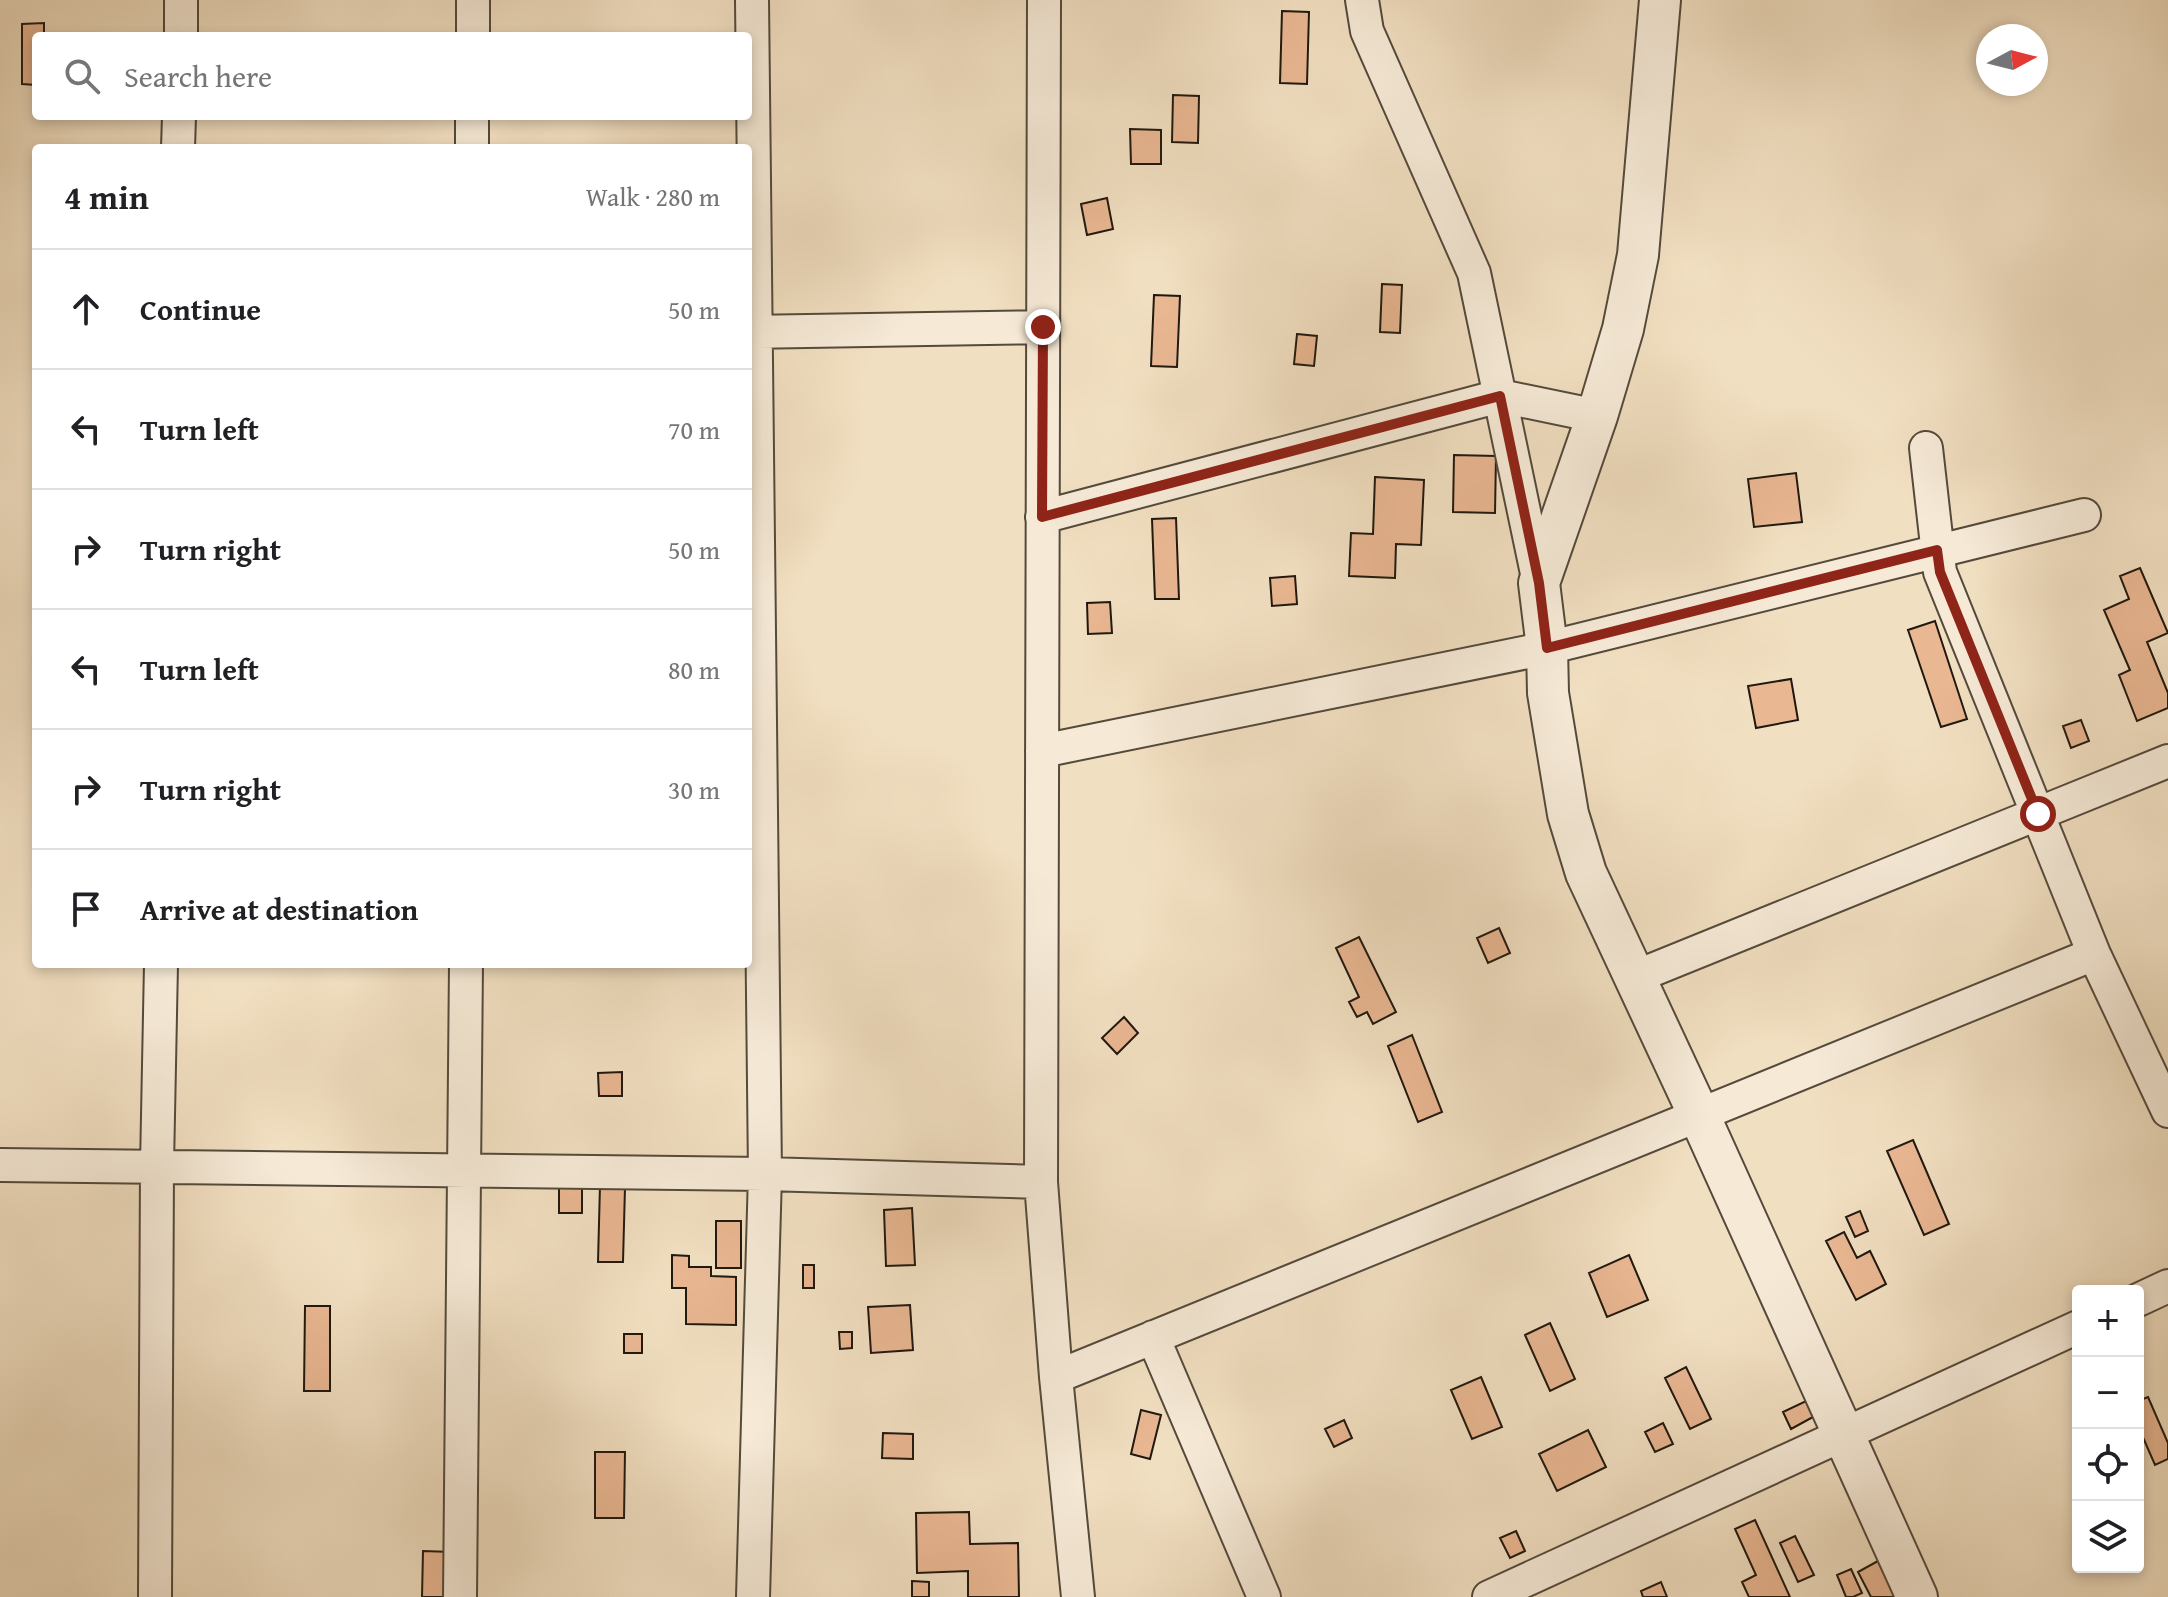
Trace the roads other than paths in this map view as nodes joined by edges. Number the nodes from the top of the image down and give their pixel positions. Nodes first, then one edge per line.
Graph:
1 (181, 0) edge
2 (473, 0) edge
3 (752, 0) edge
4 (1044, 0) edge
5 (1362, 0) edge
6 (1660, 0) edge
7 (181, 32) edge
8 (473, 32) edge
9 (179, 120) edge
10 (472, 120) edge
11 (178, 144) edge
12 (472, 144) edge
13 (1043, 327) junction
14 (752, 332) edge
15 (1500, 396) junction
16 (1597, 416) junction
17 (1926, 448) dead end
18 (2084, 515) dead end
19 (1042, 517) junction
20 (1937, 550) junction
21 (1539, 583) junction
22 (1547, 648) junction
23 (1042, 751) junction
24 (2168, 761) edge
25 (2038, 814) junction
26 (2094, 954) junction
27 (161, 968) edge
28 (466, 968) edge
29 (1635, 977) junction
30 (2168, 1111) edge
31 (1699, 1115) junction
32 (0, 1165) edge
33 (157, 1166) junction
34 (464, 1169) junction
35 (765, 1174) junction
36 (1041, 1182) junction
37 (2168, 1286) edge
38 (2144, 1297) edge
39 (2072, 1330) edge
40 (1153, 1337) junction
41 (1056, 1377) junction
42 (1844, 1435) junction
43 (155, 1597) edge
44 (460, 1597) edge
45 (753, 1597) edge
46 (1078, 1597) edge
47 (1264, 1597) edge
48 (1489, 1597) edge
49 (1917, 1597) edge

1 - 7 street
2 - 8 street
3 - 14 street
4 - 13 street
5 - 15 street
6 - 16 street
9 - 11 street
10 - 12 street
13 - 14 street
13 - 19 street
14 - 35 street
15 - 16 street
15 - 19 street
15 - 21 street
16 - 21 street
17 - 20 street
18 - 20 street
19 - 23 street
20 - 22 street
20 - 25 street
21 - 22 street
22 - 23 street
22 - 29 street
23 - 36 street
24 - 25 street
25 - 26 street
25 - 29 street
26 - 30 street
26 - 31 street
27 - 33 street
28 - 34 street
29 - 31 street
31 - 40 street
31 - 42 street
32 - 33 street
33 - 34 street
33 - 43 street
34 - 35 street
34 - 44 street
35 - 36 street
35 - 45 street
36 - 41 street
37 - 38 street
39 - 42 street
40 - 41 street
40 - 47 street
41 - 46 street
42 - 48 street
42 - 49 street

